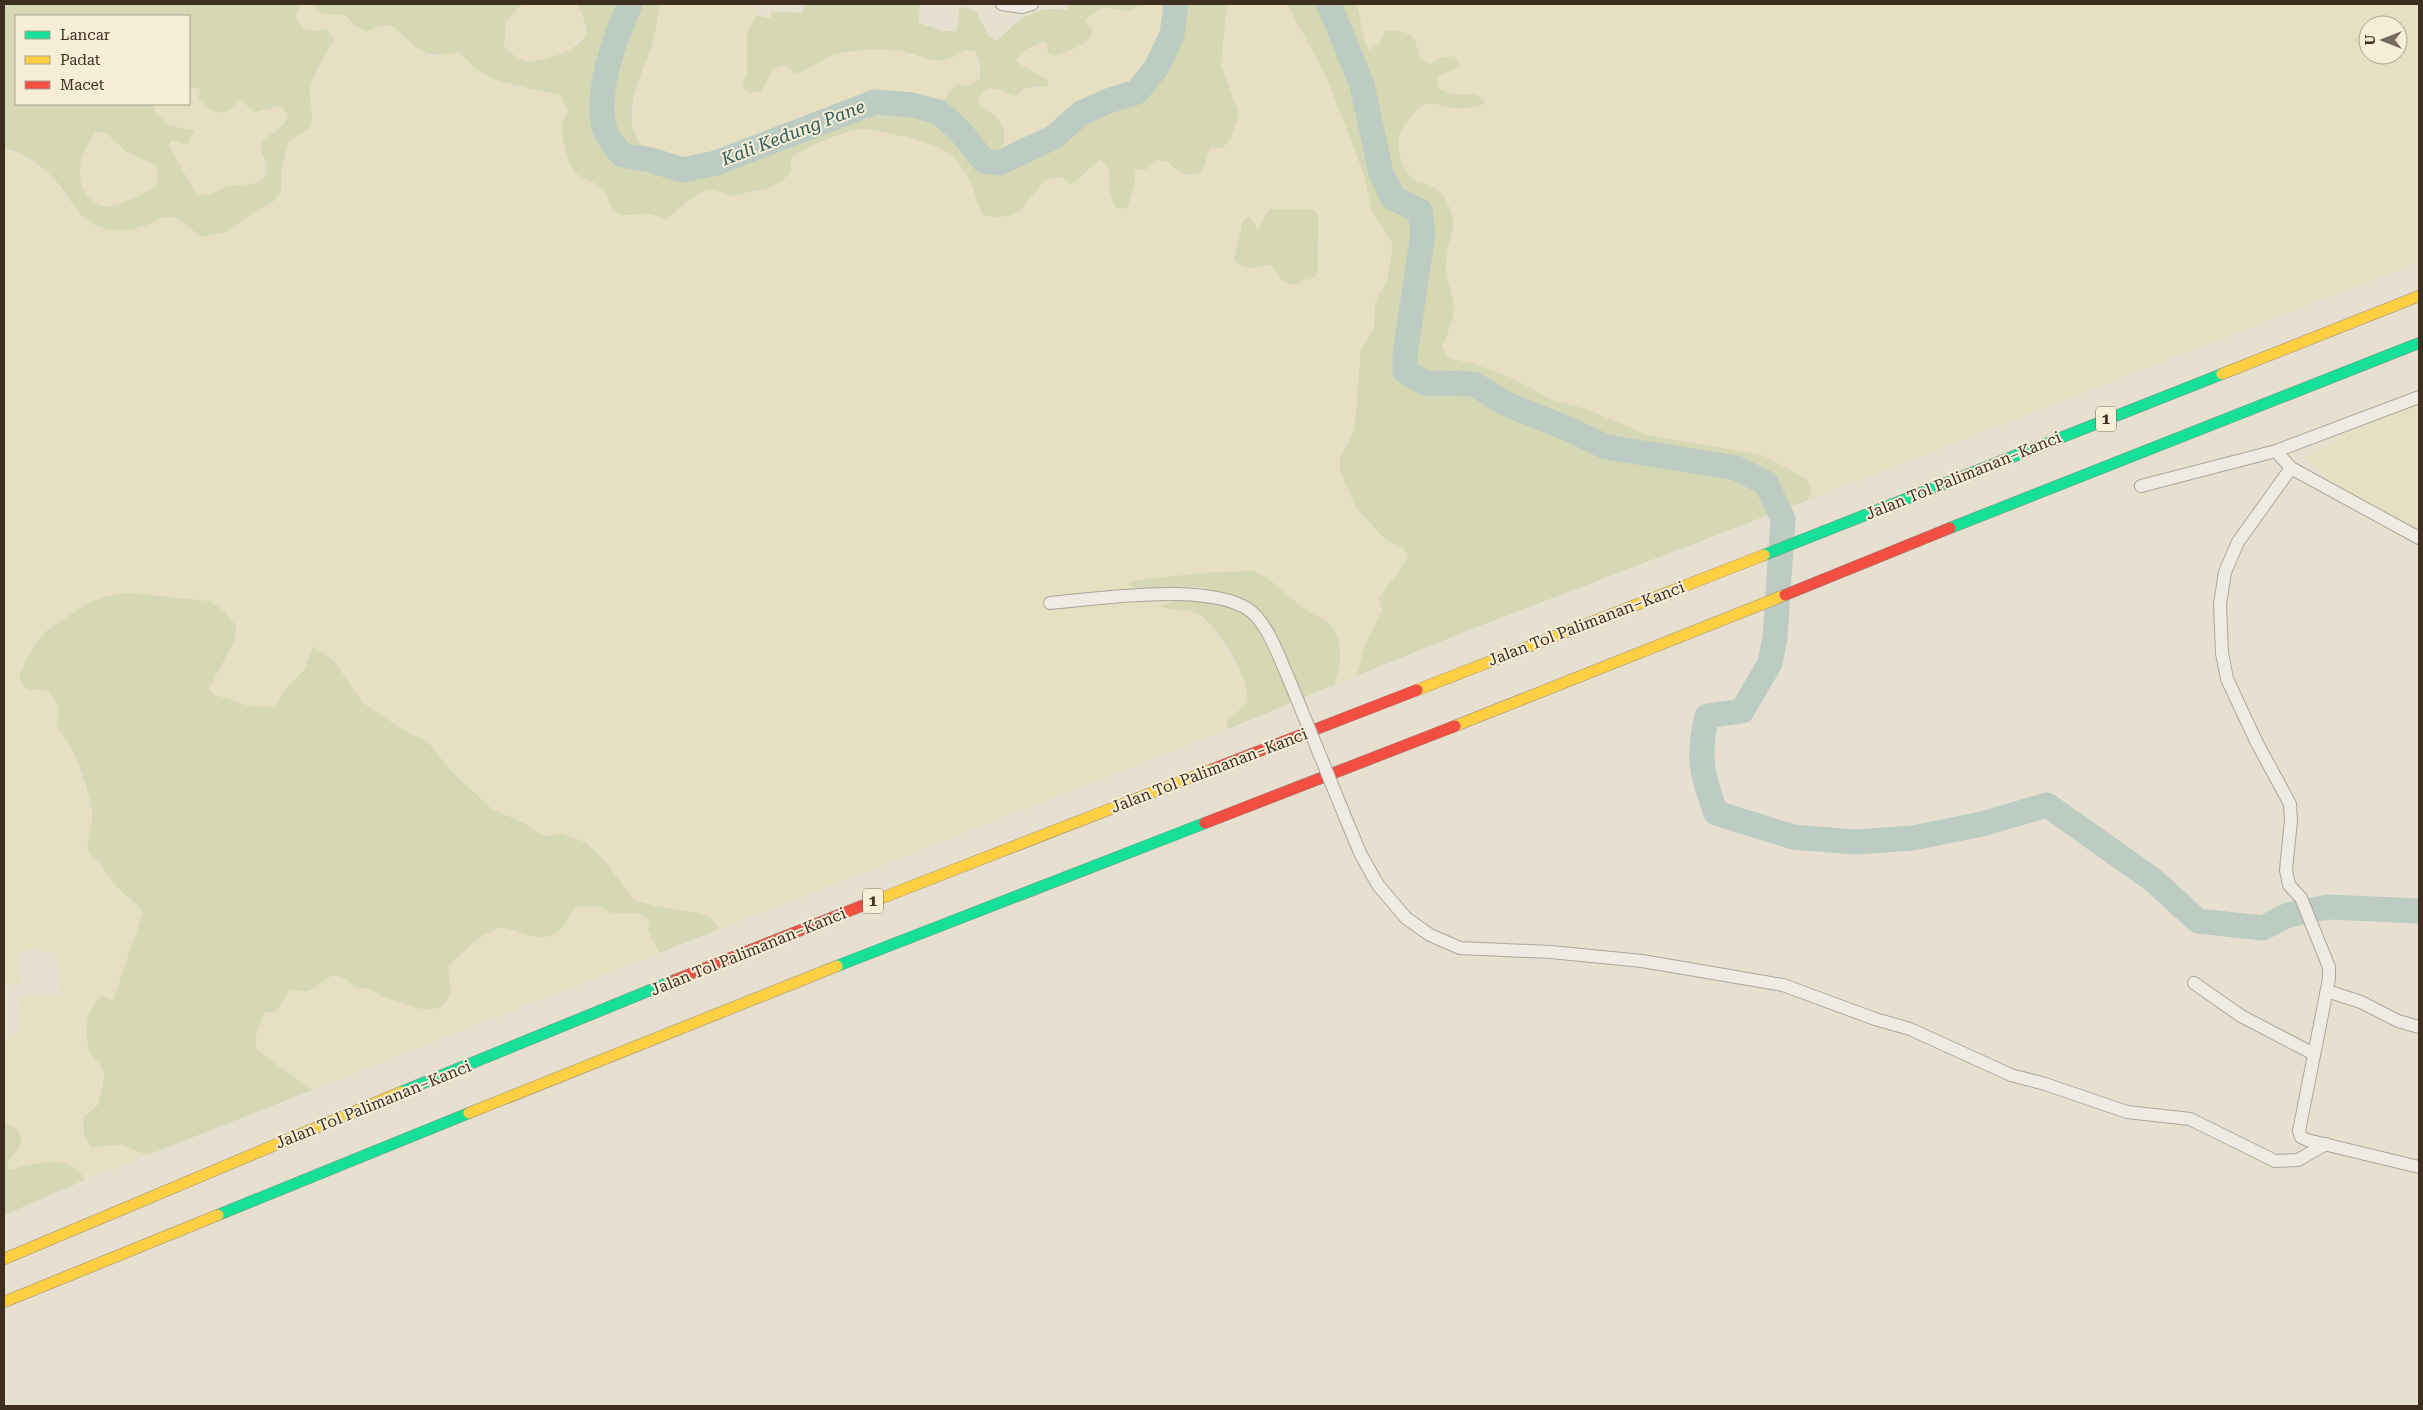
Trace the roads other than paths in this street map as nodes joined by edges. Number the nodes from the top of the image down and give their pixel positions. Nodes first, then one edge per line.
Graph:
1 (1002, 4) edge
2 (1032, 4) edge
3 (2419, 296) edge
4 (2419, 343) edge
5 (2419, 397) edge
6 (2276, 451) junction
7 (2291, 468) junction
8 (2141, 486) dead end
9 (2419, 538) edge
10 (1050, 603) dead end
11 (2194, 983) dead end
12 (2327, 991) junction
13 (2419, 1027) edge
14 (2314, 1054) junction
15 (2326, 1144) junction
16 (2419, 1167) edge
17 (4, 1259) edge
18 (4, 1302) edge

1 - 2 street
3 - 17 highway, Jalan Tol Palimanan–Kanci / 1
4 - 18 highway
5 - 6 street
6 - 7 street
6 - 8 street
7 - 9 street
7 - 12 street
10 - 15 street, bridge
11 - 14 street
12 - 13 street
12 - 14 street
14 - 15 street
15 - 16 street

